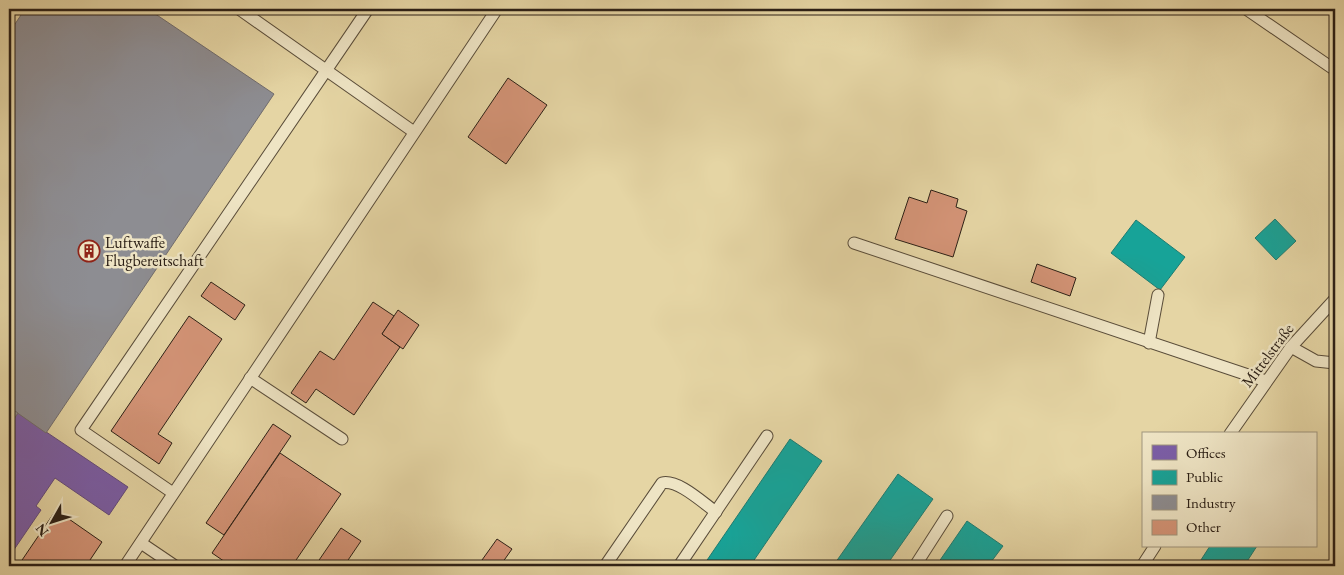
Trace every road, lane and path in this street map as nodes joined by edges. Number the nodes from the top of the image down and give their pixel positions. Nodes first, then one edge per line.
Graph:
1 (239, 9) edge
2 (368, 9) edge
3 (497, 9) edge
4 (1246, 9) edge
5 (326, 70) junction
6 (1335, 70) edge
7 (414, 132) junction
8 (854, 244) dead end
9 (1158, 295) dead end
10 (1335, 299) edge
11 (1149, 343) junction
12 (1291, 347) junction
13 (1335, 362) edge
14 (250, 378) junction
15 (1266, 381) junction
16 (1231, 432) edge
17 (767, 436) dead end
18 (342, 439) dead end
19 (173, 493) junction
20 (716, 512) junction
21 (947, 516) dead end
22 (141, 543) junction
23 (1154, 548) edge
24 (125, 566) edge
25 (176, 566) edge
26 (605, 566) edge
27 (679, 566) edge
28 (915, 566) edge
29 (1142, 566) edge

1 - 5 lane
2 - 5 lane
3 - 7 lane
4 - 6 lane
5 - 7 lane
5 - 19 lane
7 - 14 lane
8 - 11 lane
9 - 11 lane
10 - 12 lane, Mittelstraße
11 - 15 lane
12 - 13 lane
12 - 15 lane, Mittelstraße
14 - 18 lane
14 - 19 lane
15 - 16 lane, Mittelstraße
17 - 20 lane
19 - 22 lane
20 - 26 lane
20 - 27 lane
21 - 28 lane
22 - 24 lane
22 - 25 lane
23 - 29 lane

